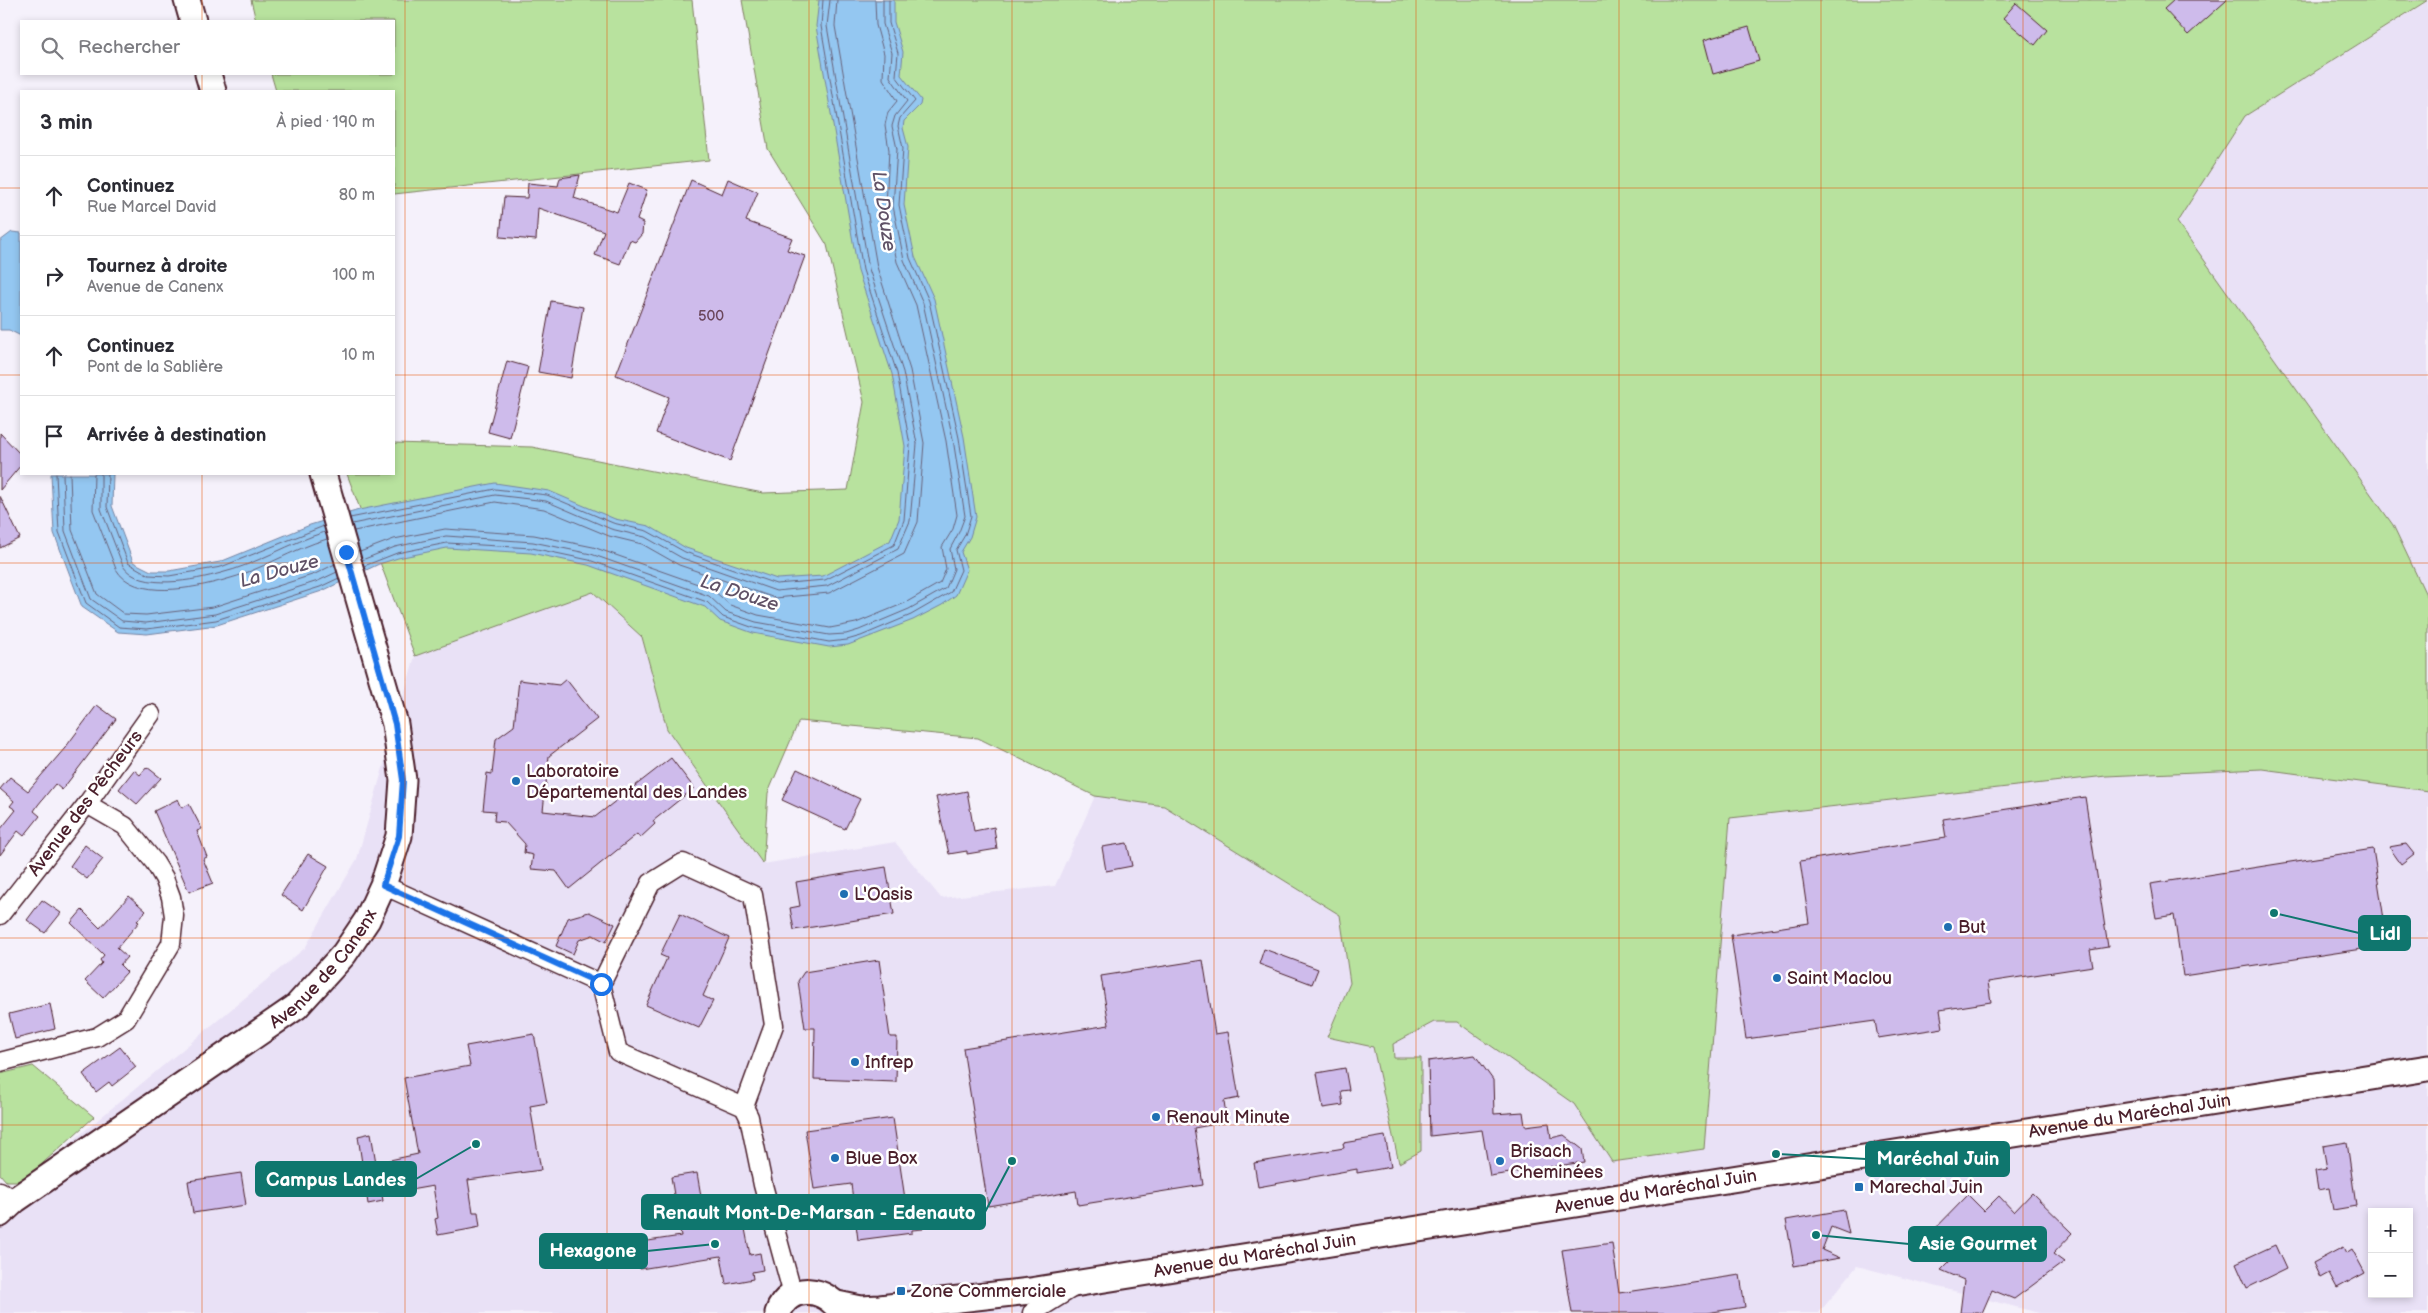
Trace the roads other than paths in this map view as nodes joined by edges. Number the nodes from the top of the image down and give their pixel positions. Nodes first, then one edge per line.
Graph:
1 (187, 0) edge
2 (193, 20) edge
3 (208, 75) edge
4 (213, 90) edge
5 (323, 475) edge
6 (151, 714) dead end
7 (87, 804) junction
8 (383, 885) junction
9 (0, 915) edge
10 (601, 984) junction
11 (0, 1062) edge
12 (2428, 1068) edge
13 (744, 1107) junction
14 (5, 1202) edge
15 (1031, 1302) edge
16 (781, 1307) edge
17 (839, 1309) edge
18 (939, 1313) edge

1 - 2 main road
3 - 4 main road
5 - 8 main road, Avenue de Canenx
6 - 7 street, Avenue des Pêcheurs
7 - 9 street, Avenue des Pêcheurs
7 - 11 street
8 - 10 street
8 - 14 main road, Avenue de Canenx
10 - 13 street
10 - 13 street
12 - 15 main road, Avenue du Maréchal Juin
13 - 16 street
15 - 17 main road, Avenue du Maréchal Juin
15 - 18 main road, Avenue du Maréchal Juin
16 - 17 main road, Avenue du Maréchal Juin

